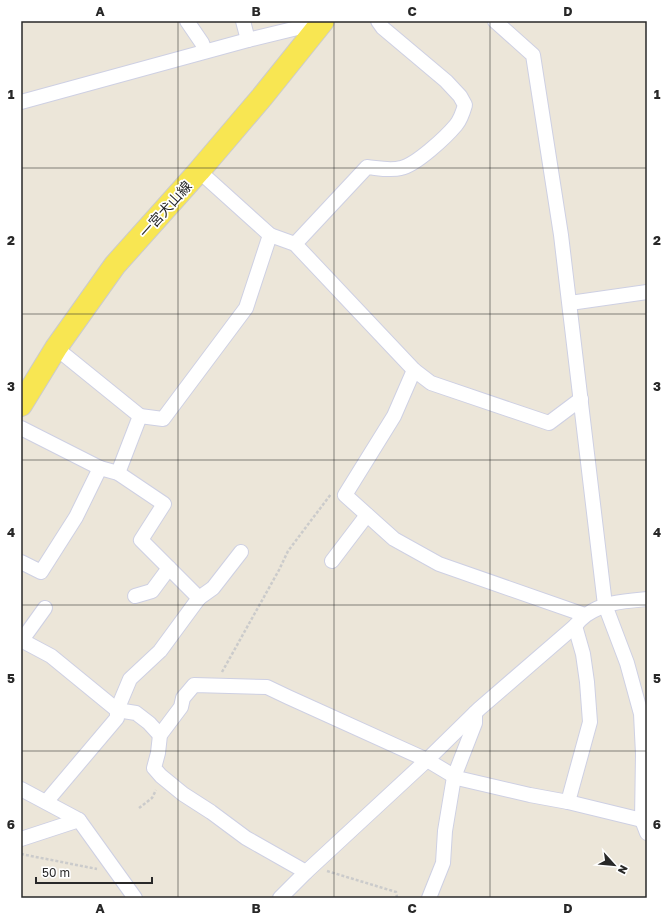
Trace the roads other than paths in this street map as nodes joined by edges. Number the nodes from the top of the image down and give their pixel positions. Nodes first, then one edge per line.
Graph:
1 (187, 21) edge
2 (243, 21) edge
3 (326, 21) edge
4 (378, 21) edge
5 (495, 21) edge
6 (248, 40) junction
7 (205, 51) junction
8 (21, 102) edge
9 (199, 171) junction
10 (270, 236) junction
11 (295, 244) junction
12 (647, 292) edge
13 (570, 303) junction
14 (56, 348) junction
15 (414, 370) junction
16 (581, 399) junction
17 (21, 405) edge
18 (140, 416) junction
19 (21, 428) edge
20 (100, 468) junction
21 (118, 473) junction
22 (367, 515) junction
23 (241, 552) dead end
24 (332, 561) dead end
25 (21, 562) edge
26 (169, 568) junction
27 (135, 596) dead end
28 (199, 598) junction
29 (647, 599) edge
30 (604, 605) junction
31 (45, 608) dead end
32 (585, 615) junction
33 (574, 626) junction
34 (21, 640) edge
35 (116, 710) junction
36 (475, 713) junction
37 (160, 735) junction
38 (427, 760) junction
39 (454, 777) junction
40 (21, 788) edge
41 (46, 802) junction
42 (568, 802) junction
43 (79, 820) junction
44 (645, 826) edge
45 (21, 839) edge
46 (310, 868) junction
47 (136, 898) edge
48 (280, 898) edge
49 (429, 898) edge

1 - 7 street
2 - 6 street
3 - 6 street, 一宮犬山線
3 - 9 main road, 一宮犬山線
4 - 11 street
5 - 13 street
6 - 7 street, 一宮犬山線
7 - 8 street, 一宮犬山線
9 - 10 street
9 - 14 main road, 一宮犬山線
10 - 11 street
10 - 18 street
11 - 15 street
12 - 13 street
13 - 16 street
14 - 17 main road, 一宮犬山線
14 - 18 street
15 - 16 street
15 - 22 street
16 - 30 street
18 - 21 street
19 - 20 street
20 - 21 street
20 - 25 street
21 - 26 street
22 - 24 street
22 - 32 street
23 - 28 street
26 - 27 street
26 - 28 street
28 - 35 street
29 - 30 street
30 - 32 street
30 - 44 street
31 - 34 street
32 - 33 street
33 - 36 street
33 - 42 street
34 - 35 street
35 - 37 street
35 - 41 street
36 - 38 street
36 - 39 street
37 - 38 street
37 - 46 street
38 - 39 street
38 - 46 street
39 - 42 street
39 - 49 street
40 - 41 street
41 - 43 street
42 - 44 street
43 - 45 street
43 - 47 street
46 - 48 street

